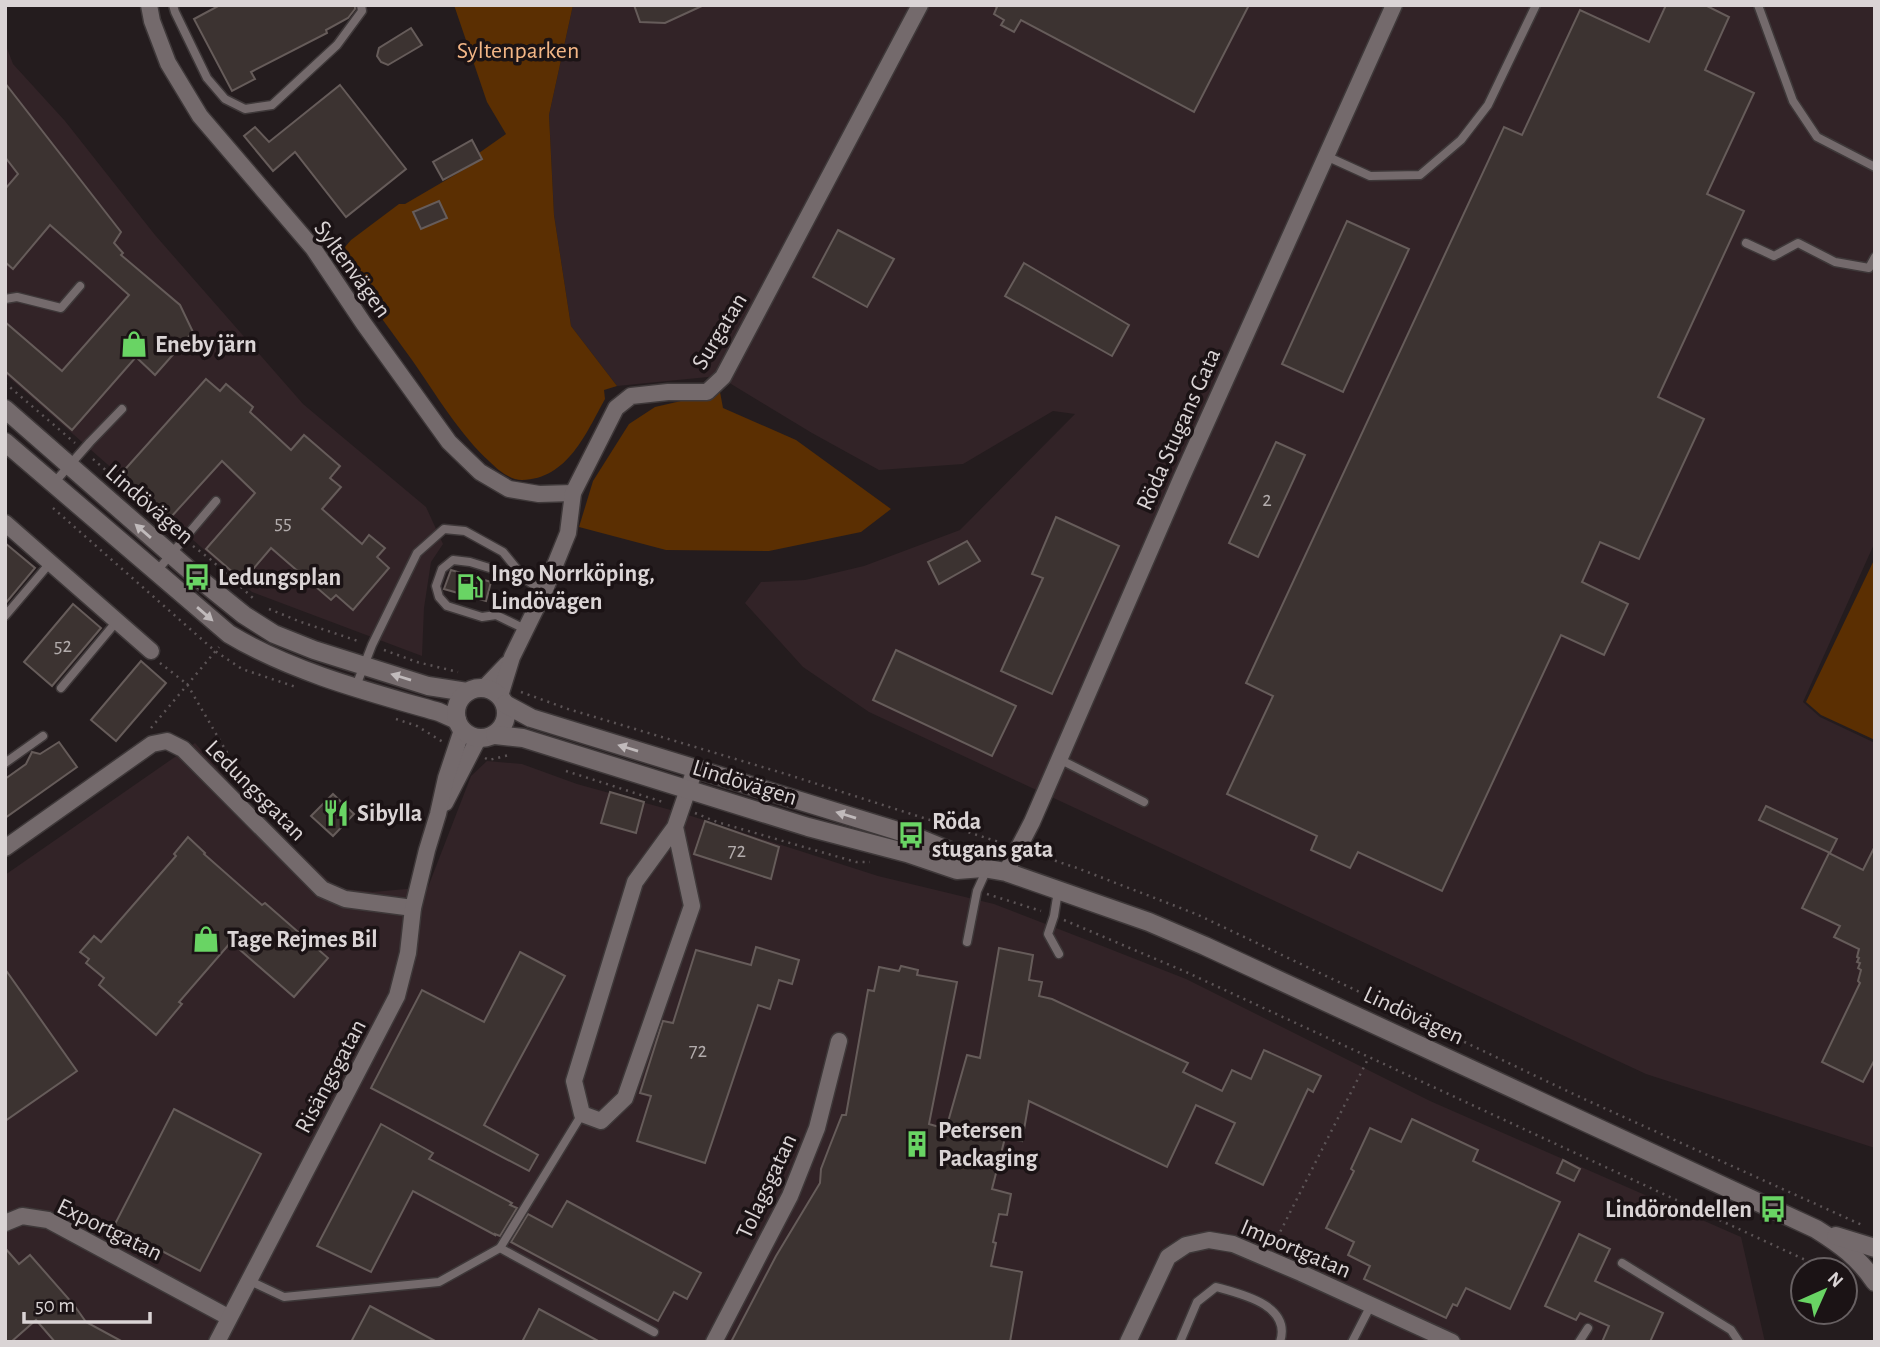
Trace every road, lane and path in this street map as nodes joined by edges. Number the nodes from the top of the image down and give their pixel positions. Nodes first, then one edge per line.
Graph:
1 (149, 5) edge
2 (173, 5) edge
3 (361, 5) edge
4 (920, 5) edge
5 (1394, 5) edge
6 (1536, 5) edge
7 (1758, 5) edge
8 (1326, 156) junction
9 (1875, 167) edge
10 (1746, 243) dead end
11 (1875, 257) edge
12 (79, 286) dead end
13 (5, 299) edge
14 (5, 383) edge
15 (5, 409) edge
16 (122, 409) dead end
17 (5, 442) edge
18 (83, 450) junction
19 (68, 466) junction
20 (53, 484) junction
21 (573, 493) junction
22 (216, 501) dead end
23 (47, 503) dead end
24 (5, 523) edge
25 (183, 539) junction
26 (171, 554) junction
27 (50, 563) junction
28 (156, 572) junction
29 (525, 579) junction
30 (544, 592) junction
31 (244, 615) junction
32 (5, 616) edge
33 (117, 621) junction
34 (527, 630) junction
35 (229, 634) junction
36 (151, 651) joint
37 (215, 651) junction
38 (362, 666) junction
39 (187, 684) junction
40 (356, 687) junction
41 (61, 688) dead end
42 (303, 689) dead end
43 (489, 695) junction
44 (391, 718) dead end
45 (43, 736) dead end
46 (470, 738) junction
47 (152, 744) junction
48 (510, 755) dead end
49 (1059, 759) junction
50 (5, 763) edge
51 (558, 768) dead end
52 (695, 769) junction
53 (687, 790) junction
54 (1144, 802) dead end
55 (682, 808) junction
56 (254, 818) junction
57 (675, 827) junction
58 (5, 848) edge
59 (869, 862) dead end
60 (985, 868) junction
61 (1006, 872) junction
62 (977, 891) junction
63 (1058, 891) junction
64 (413, 908) junction
65 (1054, 915) junction
66 (967, 942) dead end
67 (1059, 954) dead end
68 (839, 1041) dead end
69 (1369, 1056) junction
70 (582, 1114) junction
71 (5, 1223) edge
72 (1816, 1229) junction
73 (1266, 1241) dead end
74 (500, 1248) junction
75 (1875, 1248) edge
76 (1797, 1256) edge
77 (1622, 1263) dead end
78 (248, 1280) junction
79 (1875, 1282) edge
80 (1371, 1305) junction
81 (228, 1317) junction
82 (1588, 1328) dead end
83 (654, 1332) dead end
84 (217, 1342) edge
85 (714, 1342) edge
86 (1128, 1342) edge
87 (1180, 1342) edge
88 (1280, 1342) edge
89 (1352, 1342) edge
90 (1452, 1342) edge
91 (1579, 1342) edge
92 (1739, 1342) edge

1 - 21 street, Syltenvägen
2 - 3 lane
4 - 21 street, Surgatan
5 - 8 street, Röda Stugans Gata
6 - 8 lane
7 - 9 lane
8 - 49 street, Röda Stugans Gata
10 - 11 lane
12 - 13 lane
14 - 18 path
15 - 19 main road, Lindövägen
16 - 18 lane
17 - 20 main road, Lindövägen
18 - 19 lane
18 - 25 path
19 - 20 lane
26 -> 19 main road, Lindövägen
20 - 28 main road, Lindövägen
21 - 30 street, Surgatan
22 - 25 lane
23 - 37 path
24 - 27 street
25 - 26 lane
25 - 31 path
26 - 28 lane
26 - 31 main road, Lindövägen
27 - 32 lane
27 - 33 street
28 -> 35 main road, Lindövägen
29 - 30 lane
29 - 34 lane
29 - 38 lane
30 - 34 street, Surgatan
31 - 38 main road, Lindövägen
33 - 36 street
33 - 41 lane
34 - 43 street, Surgatan
35 - 37 path
35 - 40 main road, Lindövägen
36 - 39 path
37 - 39 path
37 - 42 path
38 - 40 lane
43 -> 38 main road, Lindövägen
39 - 47 path
39 - 56 path
40 - 46 main road, Lindövägen
43 - 46 main road
43 - 46 main road
52 -> 43 main road, Lindövägen
44 - 46 path
45 - 50 lane
46 - 48 path
46 - 53 main road, Lindövägen
46 - 64 street, Risängsgatan
47 - 56 street, Ledungsgatan
47 - 58 street
49 - 54 lane
49 - 61 street, Röda Stugans Gata
51 - 55 path
52 - 53 street
60 -> 52 main road, Lindövägen
53 - 55 street
53 - 60 main road, Lindövägen
55 - 57 street
55 - 59 path
56 - 64 street, Ledungsgatan
57 - 70 street
57 - 70 street
60 - 61 main road, Lindövägen
60 - 62 lane
61 - 63 main road, Lindövägen
62 - 65 path
62 - 66 lane
63 - 65 lane
63 - 72 main road, Lindövägen
64 - 78 street, Risängsgatan
65 - 67 lane
65 - 69 path
68 - 85 street, Tolagsgatan
69 - 73 path
69 - 76 path
70 - 74 lane
71 - 81 street, Exportgatan
72 - 75 main road, Lindövägen
72 - 79 main road, Lindövägen
74 - 78 lane
74 - 83 lane
77 - 92 lane
78 - 81 street, Risängsgatan
80 - 86 street, Importgatan
80 - 89 lane
80 - 90 street, Importgatan
81 - 84 street, Risängsgatan
82 - 91 lane
87 - 88 lane

